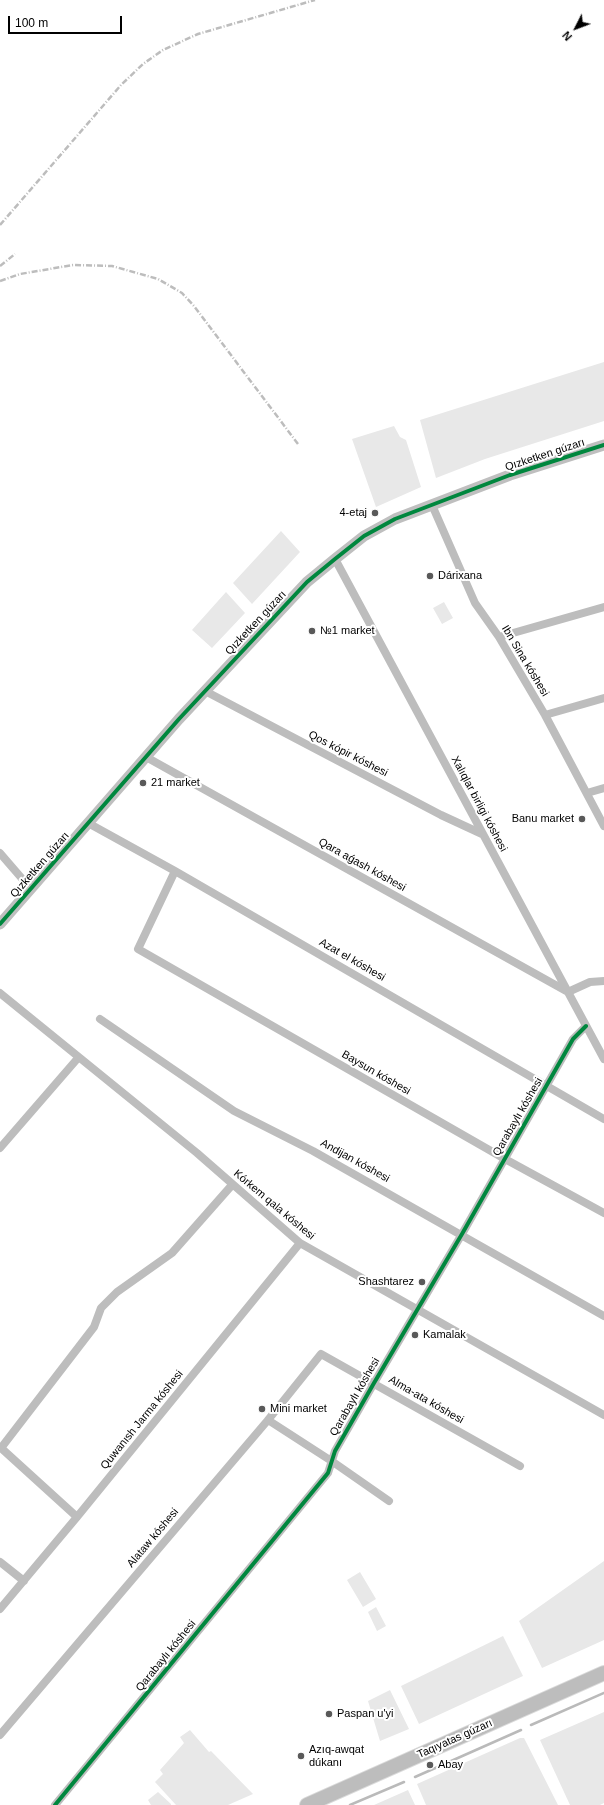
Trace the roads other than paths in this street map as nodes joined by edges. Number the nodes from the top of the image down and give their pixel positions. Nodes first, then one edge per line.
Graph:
1 (604, 445) edge
2 (432, 505) junction
3 (335, 559) junction
4 (604, 607) edge
5 (499, 637) junction
6 (205, 691) junction
7 (604, 698) edge
8 (545, 715) junction
9 (146, 757) junction
10 (604, 788) edge
11 (587, 793) junction
12 (88, 823) junction
13 (604, 826) edge
14 (482, 834) junction
15 (0, 854) edge
16 (175, 871) junction
17 (31, 889) junction
18 (0, 924) edge
19 (604, 981) edge
20 (568, 992) junction
21 (1, 996) edge
22 (100, 1019) dead end
23 (586, 1026) junction
24 (78, 1058) junction
25 (604, 1059) edge
26 (547, 1085) junction
27 (604, 1119) edge
28 (0, 1148) edge
29 (505, 1160) junction
30 (232, 1185) junction
31 (604, 1213) edge
32 (462, 1234) junction
33 (300, 1243) junction
34 (417, 1308) junction
35 (604, 1316) edge
36 (321, 1354) joint
37 (374, 1383) junction
38 (604, 1415) edge
39 (268, 1420) junction
40 (0, 1447) edge
41 (333, 1462) junction
42 (520, 1466) dead end
43 (389, 1501) dead end
44 (77, 1517) junction
45 (0, 1562) edge
46 (24, 1581) junction
47 (0, 1609) edge
48 (604, 1673) edge
49 (0, 1735) edge
50 (55, 1805) edge
51 (307, 1805) edge

1 - 2 street, Qızketken gúzarı
2 - 3 street, Qızketken gúzarı
2 - 5 street, Ibn Sina kóshesi
3 - 6 street, Qızketken gúzarı
3 - 14 street, Xalıqlar birligi kóshesi
4 - 5 street
5 - 8 street, Ibn Sina kóshesi
6 - 9 street, Qızketken gúzarı
6 - 14 street, Qos kópir kóshesi
7 - 8 street
8 - 11 street, Ibn Sina kóshesi
9 - 12 street, Qızketken gúzarı
9 - 20 street, Qara aǵash kóshesi
10 - 11 street
11 - 13 street, Ibn Sina kóshesi
12 - 16 street, Azat el kóshesi
12 - 17 street, Qızketken gúzarı
14 - 20 street, Xalıqlar birligi kóshesi
15 - 17 street
16 - 26 street, Azat el kóshesi
16 - 29 street, Baysun kóshesi
17 - 18 street, Qızketken gúzarı
19 - 20 street
20 - 23 street, Xalıqlar birligi kóshesi
21 - 24 street, Kórkem qala kóshesi
22 - 32 street, Andijan kóshesi
23 - 25 street, Xalıqlar birligi kóshesi
23 - 26 street, Qarabaylı kóshesi
24 - 28 street
24 - 30 street, Kórkem qala kóshesi
26 - 27 street, Azat el kóshesi
26 - 29 street, Qarabaylı kóshesi
29 - 31 street, Baysun kóshesi
29 - 32 street, Qarabaylı kóshesi
30 - 33 street, Kórkem qala kóshesi
30 - 40 street
32 - 34 street, Qarabaylı kóshesi
32 - 35 street, Andijan kóshesi
33 - 34 street, Kórkem qala kóshesi
33 - 44 street, Quwanısh Jarma kóshesi
34 - 37 street, Qarabaylı kóshesi
34 - 38 street, Kórkem qala kóshesi
36 - 37 street, Alma-ata kóshesi
36 - 39 street, Alataw kóshesi
37 - 41 street, Qarabaylı kóshesi
37 - 42 street, Alma-ata kóshesi
39 - 41 street
39 - 49 street, Alataw kóshesi
40 - 44 street
41 - 43 street
41 - 50 street, Qarabaylı kóshesi
44 - 46 street, Quwanısh Jarma kóshesi
45 - 46 street
46 - 47 street, Quwanısh Jarma kóshesi
48 - 51 highway, Taqıyatas gúzarı

